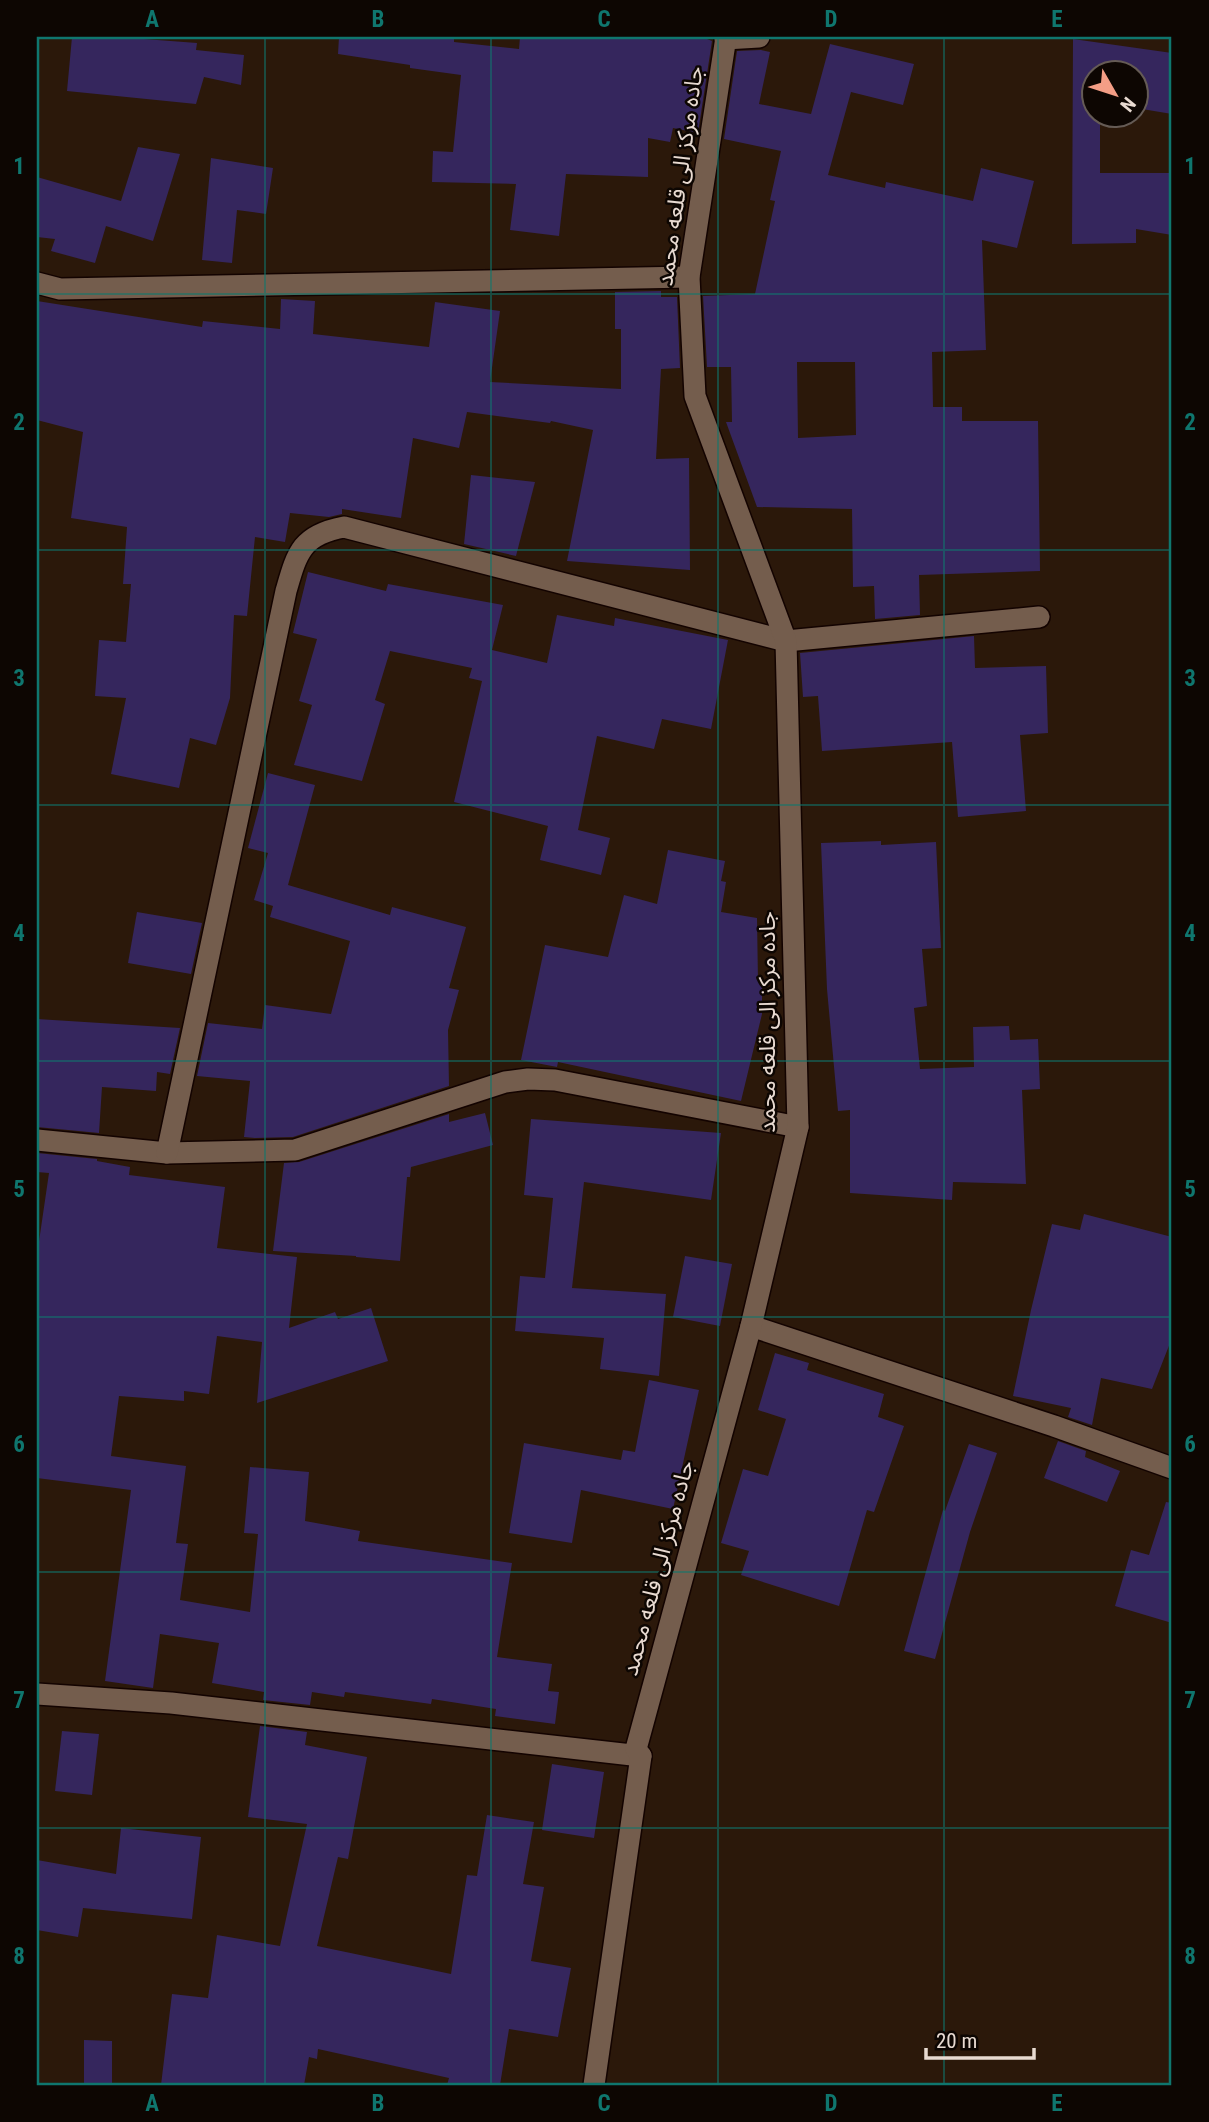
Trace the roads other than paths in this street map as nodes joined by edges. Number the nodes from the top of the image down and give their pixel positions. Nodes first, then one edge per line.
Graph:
1 (759, 37) edge
2 (726, 38) edge
3 (689, 277) junction
4 (37, 283) edge
5 (1039, 617) dead end
6 (786, 641) junction
7 (797, 1127) junction
8 (37, 1140) edge
9 (167, 1153) junction
10 (751, 1326) junction
11 (1172, 1468) edge
12 (37, 1693) edge
13 (641, 1756) junction
14 (594, 2085) edge

1 - 2 street
2 - 3 street, جاده مرکز الی قلعه محمد
3 - 4 street
3 - 6 street, جاده مرکز الی قلعه محمد
5 - 6 street
6 - 7 street, جاده مرکز الی قلعه محمد
6 - 9 street
7 - 9 street
7 - 10 street, جاده مرکز الی قلعه محمد
8 - 9 street
10 - 11 street
10 - 13 street, جاده مرکز الی قلعه محمد
12 - 13 street
13 - 14 street, جاده مرکز الی قلعه محمد

